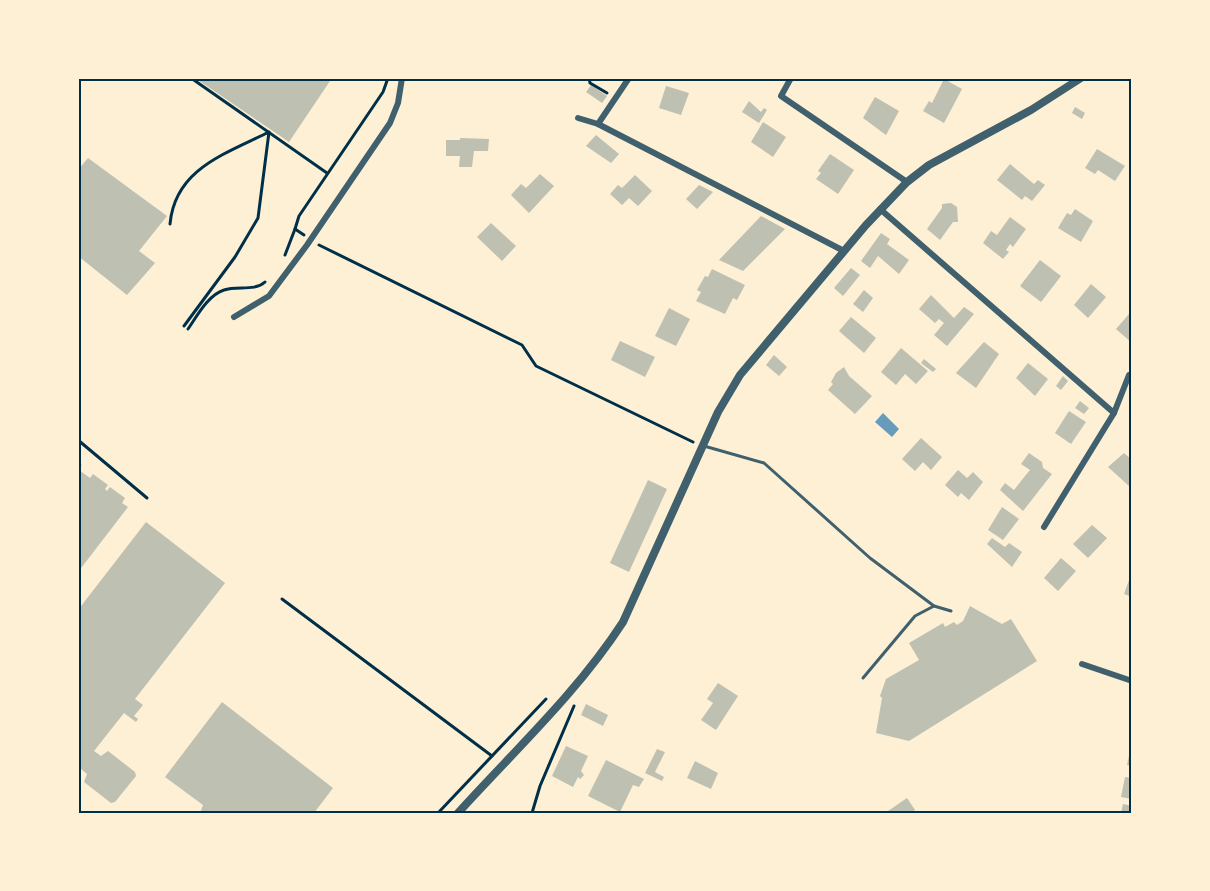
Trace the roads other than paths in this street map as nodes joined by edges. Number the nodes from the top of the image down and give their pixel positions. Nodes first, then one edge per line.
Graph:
1 (402, 78) edge
2 (629, 78) edge
3 (791, 78) edge
4 (1081, 78) edge
5 (578, 118) dead end
6 (598, 124) junction
7 (907, 182) junction
8 (880, 209) junction
9 (844, 251) junction
10 (234, 317) dead end
11 (1129, 375) dead end
12 (1114, 413) junction
13 (703, 446) junction
14 (1044, 527) dead end
15 (934, 606) junction
16 (951, 611) dead end
17 (1082, 664) dead end
18 (863, 678) dead end
19 (1132, 681) edge
20 (458, 813) edge

1 - 10 street
2 - 6 street
3 - 7 street
4 - 7 street
5 - 6 street
6 - 9 street
7 - 8 street
8 - 9 street
8 - 12 street
9 - 13 street
11 - 12 street
12 - 14 street
13 - 15 lane
13 - 20 street
15 - 16 lane
15 - 18 lane
17 - 19 street

